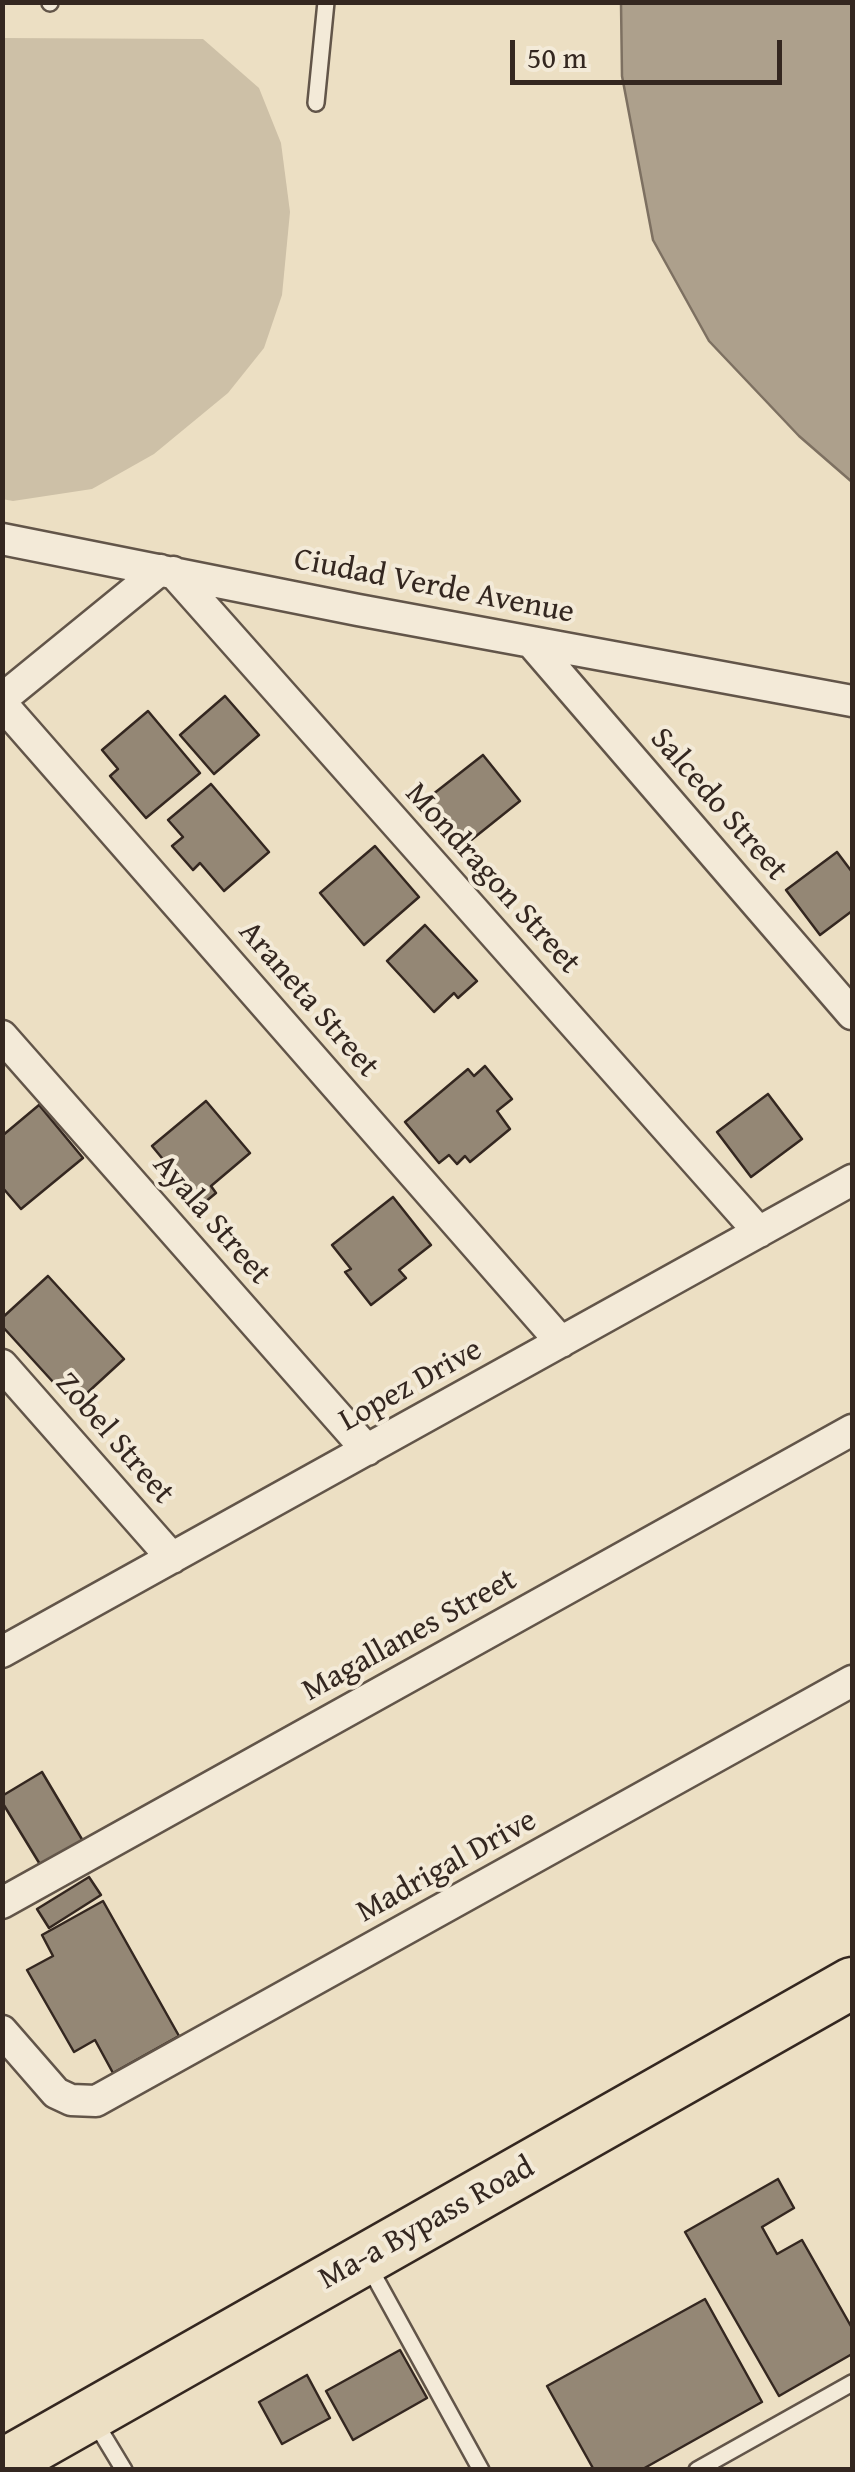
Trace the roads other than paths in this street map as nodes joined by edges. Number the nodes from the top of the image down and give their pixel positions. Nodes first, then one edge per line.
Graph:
1 (326, 2) edge
2 (316, 103) dead end
3 (2, 539) edge
4 (167, 571) junction
5 (531, 642) junction
6 (852, 700) edge
7 (2, 702) edge
8 (852, 1014) edge
9 (2, 1036) edge
10 (852, 1180) edge
11 (760, 1232) junction
12 (561, 1342) junction
13 (2, 1365) edge
14 (852, 1430) edge
15 (368, 1450) junction
16 (172, 1558) junction
17 (2, 1652) edge
18 (852, 1680) edge
19 (2, 1904) edge
20 (852, 1983) edge
21 (2, 2031) edge
22 (365, 2258) junction
23 (852, 2382) edge
24 (91, 2415) junction
25 (2, 2465) edge
26 (124, 2470) edge
27 (481, 2470) edge
28 (696, 2470) edge

1 - 2 lane
3 - 4 street, Ciudad Verde Avenue
4 - 5 street, Ciudad Verde Avenue
4 - 7 street
4 - 11 street, Mondragon Street
5 - 6 street, Ciudad Verde Avenue
5 - 8 street, Salcedo Street
7 - 12 street, Araneta Street
9 - 15 street, Ayala Street
10 - 11 street, Lopez Drive
11 - 12 street, Lopez Drive
12 - 15 street, Lopez Drive
13 - 16 street, Zobel Street
14 - 19 street, Magallanes Street
15 - 16 street, Lopez Drive
16 - 17 street, Lopez Drive
18 - 21 street, Madrigal Drive
20 - 22 main road, Ma-a Bypass Road
22 - 24 main road, Ma-a Bypass Road
22 - 27 lane
23 - 28 lane
24 - 25 main road, Ma-a Bypass Road
24 - 26 lane

